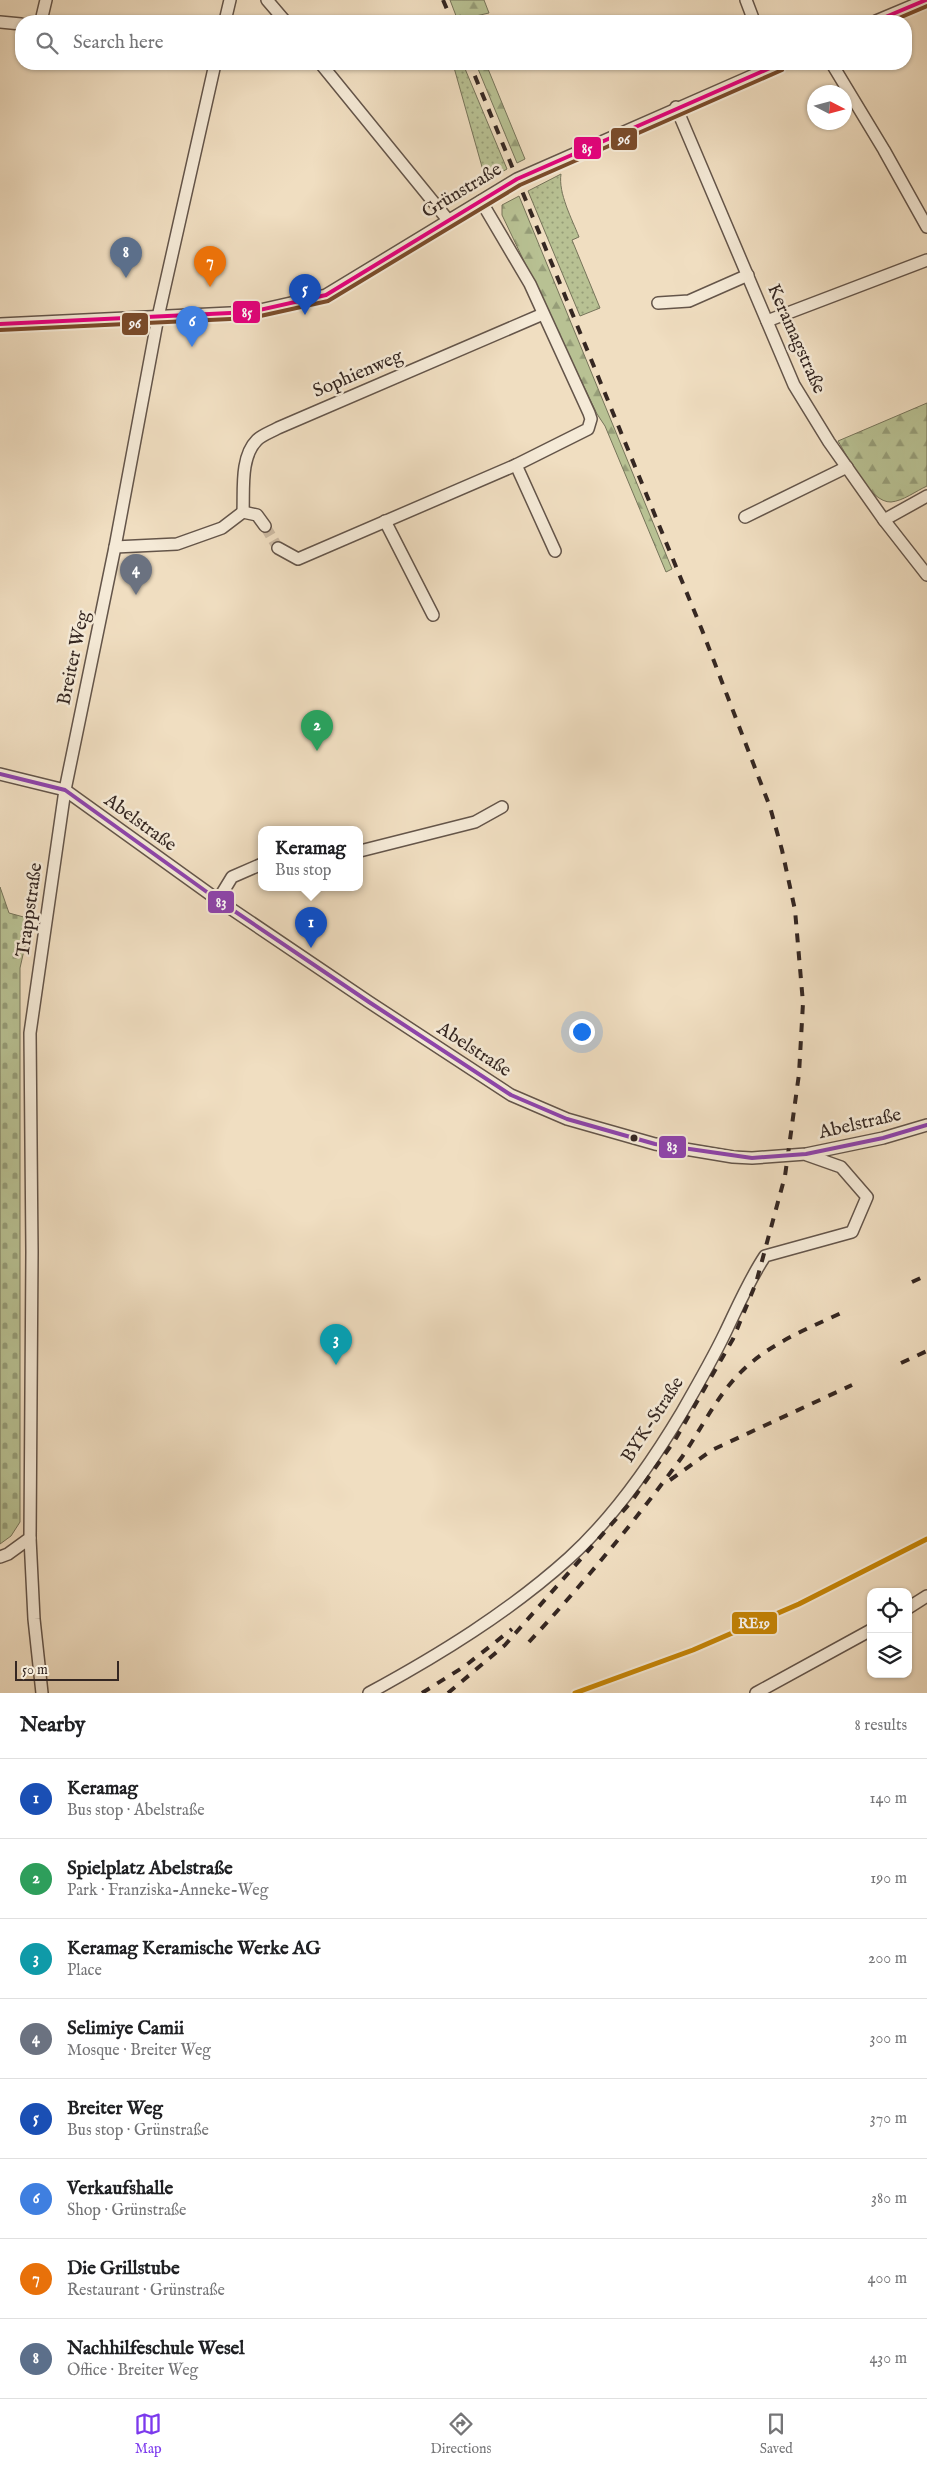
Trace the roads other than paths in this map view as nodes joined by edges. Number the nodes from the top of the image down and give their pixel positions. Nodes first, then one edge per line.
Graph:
1 (46, 0) edge
2 (230, 0) edge
3 (267, 0) edge
4 (746, 0) edge
5 (926, 0) edge
6 (42, 15) edge
7 (226, 15) edge
8 (280, 15) edge
9 (752, 15) edge
10 (890, 15) edge
11 (0, 22) edge
12 (15, 23) edge
13 (214, 70) edge
14 (326, 70) edge
15 (762, 70) edge
16 (836, 70) edge
17 (676, 107) junction
18 (481, 201) junction
19 (448, 220) junction
20 (927, 227) edge
21 (927, 260) edge
22 (748, 275) junction
23 (658, 304) dead end
24 (543, 314) junction
25 (158, 317) junction
26 (768, 321) junction
27 (0, 324) edge
28 (516, 465) junction
29 (847, 468) junction
30 (927, 496) edge
31 (243, 512) junction
32 (746, 517) dead end
33 (884, 520) junction
34 (385, 521) junction
35 (265, 526) tunnel mouth
36 (115, 547) junction
37 (278, 548) tunnel mouth
38 (555, 551) dead end
39 (927, 575) edge
40 (433, 615) dead end
41 (0, 774) edge
42 (65, 790) junction
43 (502, 807) dead end
44 (363, 850) edge
45 (258, 866) edge
46 (218, 900) junction
47 (927, 1125) edge
48 (806, 1154) junction
49 (30, 1538) junction
50 (0, 1557) edge
51 (927, 1596) edge
52 (912, 1605) edge
53 (867, 1632) edge
54 (42, 1693) edge
55 (369, 1693) edge
56 (756, 1693) edge

1 - 6 street
2 - 7 street
3 - 8 street
4 - 9 street
5 - 10 street
11 - 12 street
13 - 25 street, Breiter Weg
14 - 19 street
15 - 17 street, Grünstraße
16 - 20 street
17 - 18 street, Grünstraße
17 - 22 street, Keramagstraße
18 - 19 street, Grünstraße
18 - 24 street
19 - 25 street, Grünstraße
21 - 26 street
22 - 23 street, Keramagstraße
22 - 26 street, Keramagstraße
24 - 28 street
24 - 31 street, Sophienweg
25 - 27 street, Grünstraße
25 - 36 street, Breiter Weg
26 - 29 street, Keramagstraße
28 - 34 street
28 - 38 street
29 - 32 street
29 - 33 street, Keramagstraße
30 - 33 street
31 - 35 street
31 - 36 street
33 - 39 street, Keramagstraße
34 - 37 street
34 - 40 street
36 - 42 street, Breiter Weg
41 - 42 street
42 - 46 street, Abelstraße
42 - 49 street, Trappstraße
43 - 44 street
45 - 46 street
46 - 48 street, Abelstraße
47 - 48 street, Abelstraße
48 - 55 street, BYK-Straße
49 - 50 street
49 - 54 street, Trappstraße
51 - 52 street
53 - 56 street

